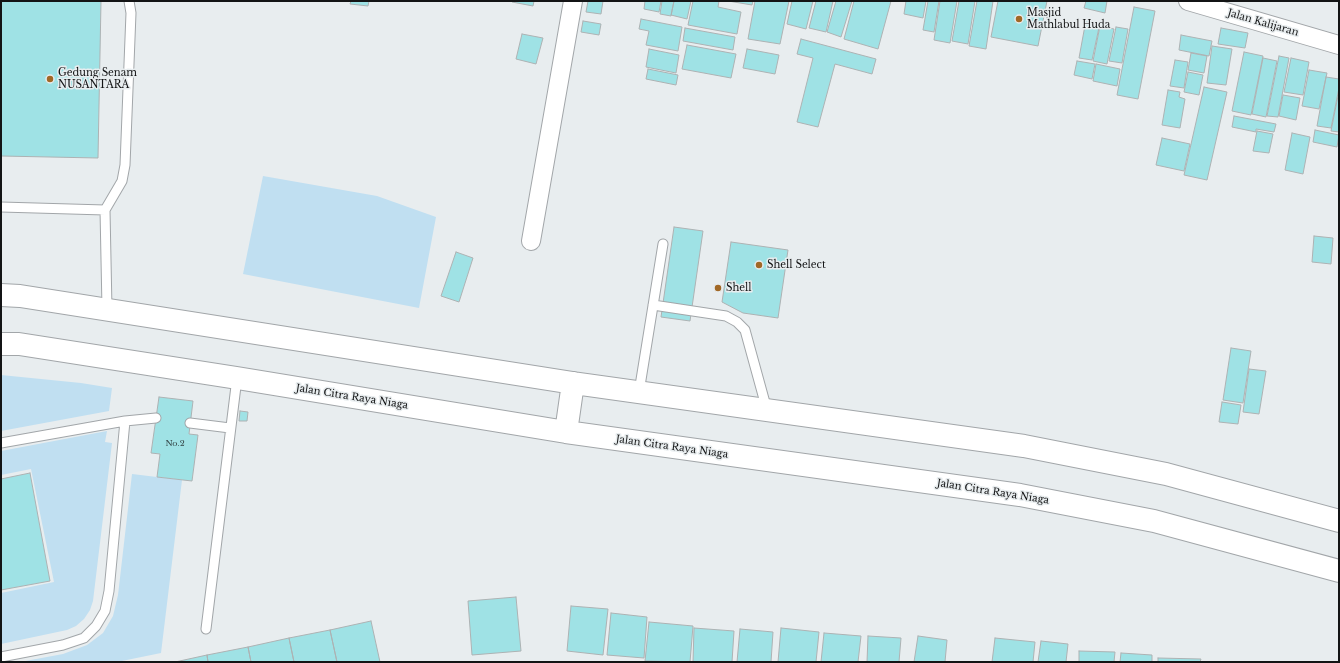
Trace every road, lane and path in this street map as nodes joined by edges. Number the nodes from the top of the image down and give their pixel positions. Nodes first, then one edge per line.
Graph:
1 (129, 1) edge
2 (573, 1) edge
3 (1188, 1) edge
4 (1339, 45) edge
5 (1, 207) edge
6 (105, 210) junction
7 (531, 241) dead end
8 (663, 244) dead end
9 (1, 295) edge
10 (653, 305) junction
11 (107, 309) junction
12 (1, 344) edge
13 (237, 378) junction
14 (573, 382) junction
15 (639, 392) junction
16 (768, 410) junction
17 (156, 418) dead end
18 (125, 421) junction
19 (190, 423) dead end
20 (230, 428) junction
21 (566, 432) junction
22 (1, 443) edge
23 (1339, 520) edge
24 (1339, 571) edge
25 (206, 629) dead end
26 (1, 657) edge

1 - 6 lane
2 - 7 street
3 - 4 street, Jalan Kalijaran
5 - 6 lane
6 - 11 lane
8 - 10 lane
9 - 11 street
10 - 15 lane
10 - 16 lane
11 - 14 street
12 - 13 street, Jalan Citra Raya Niaga
13 - 20 lane
13 - 21 street, Jalan Citra Raya Niaga
14 - 15 street
14 - 21 street
15 - 16 street
16 - 23 street
17 - 18 lane
18 - 22 lane
18 - 26 lane
19 - 20 lane
20 - 25 lane
21 - 24 street, Jalan Citra Raya Niaga

